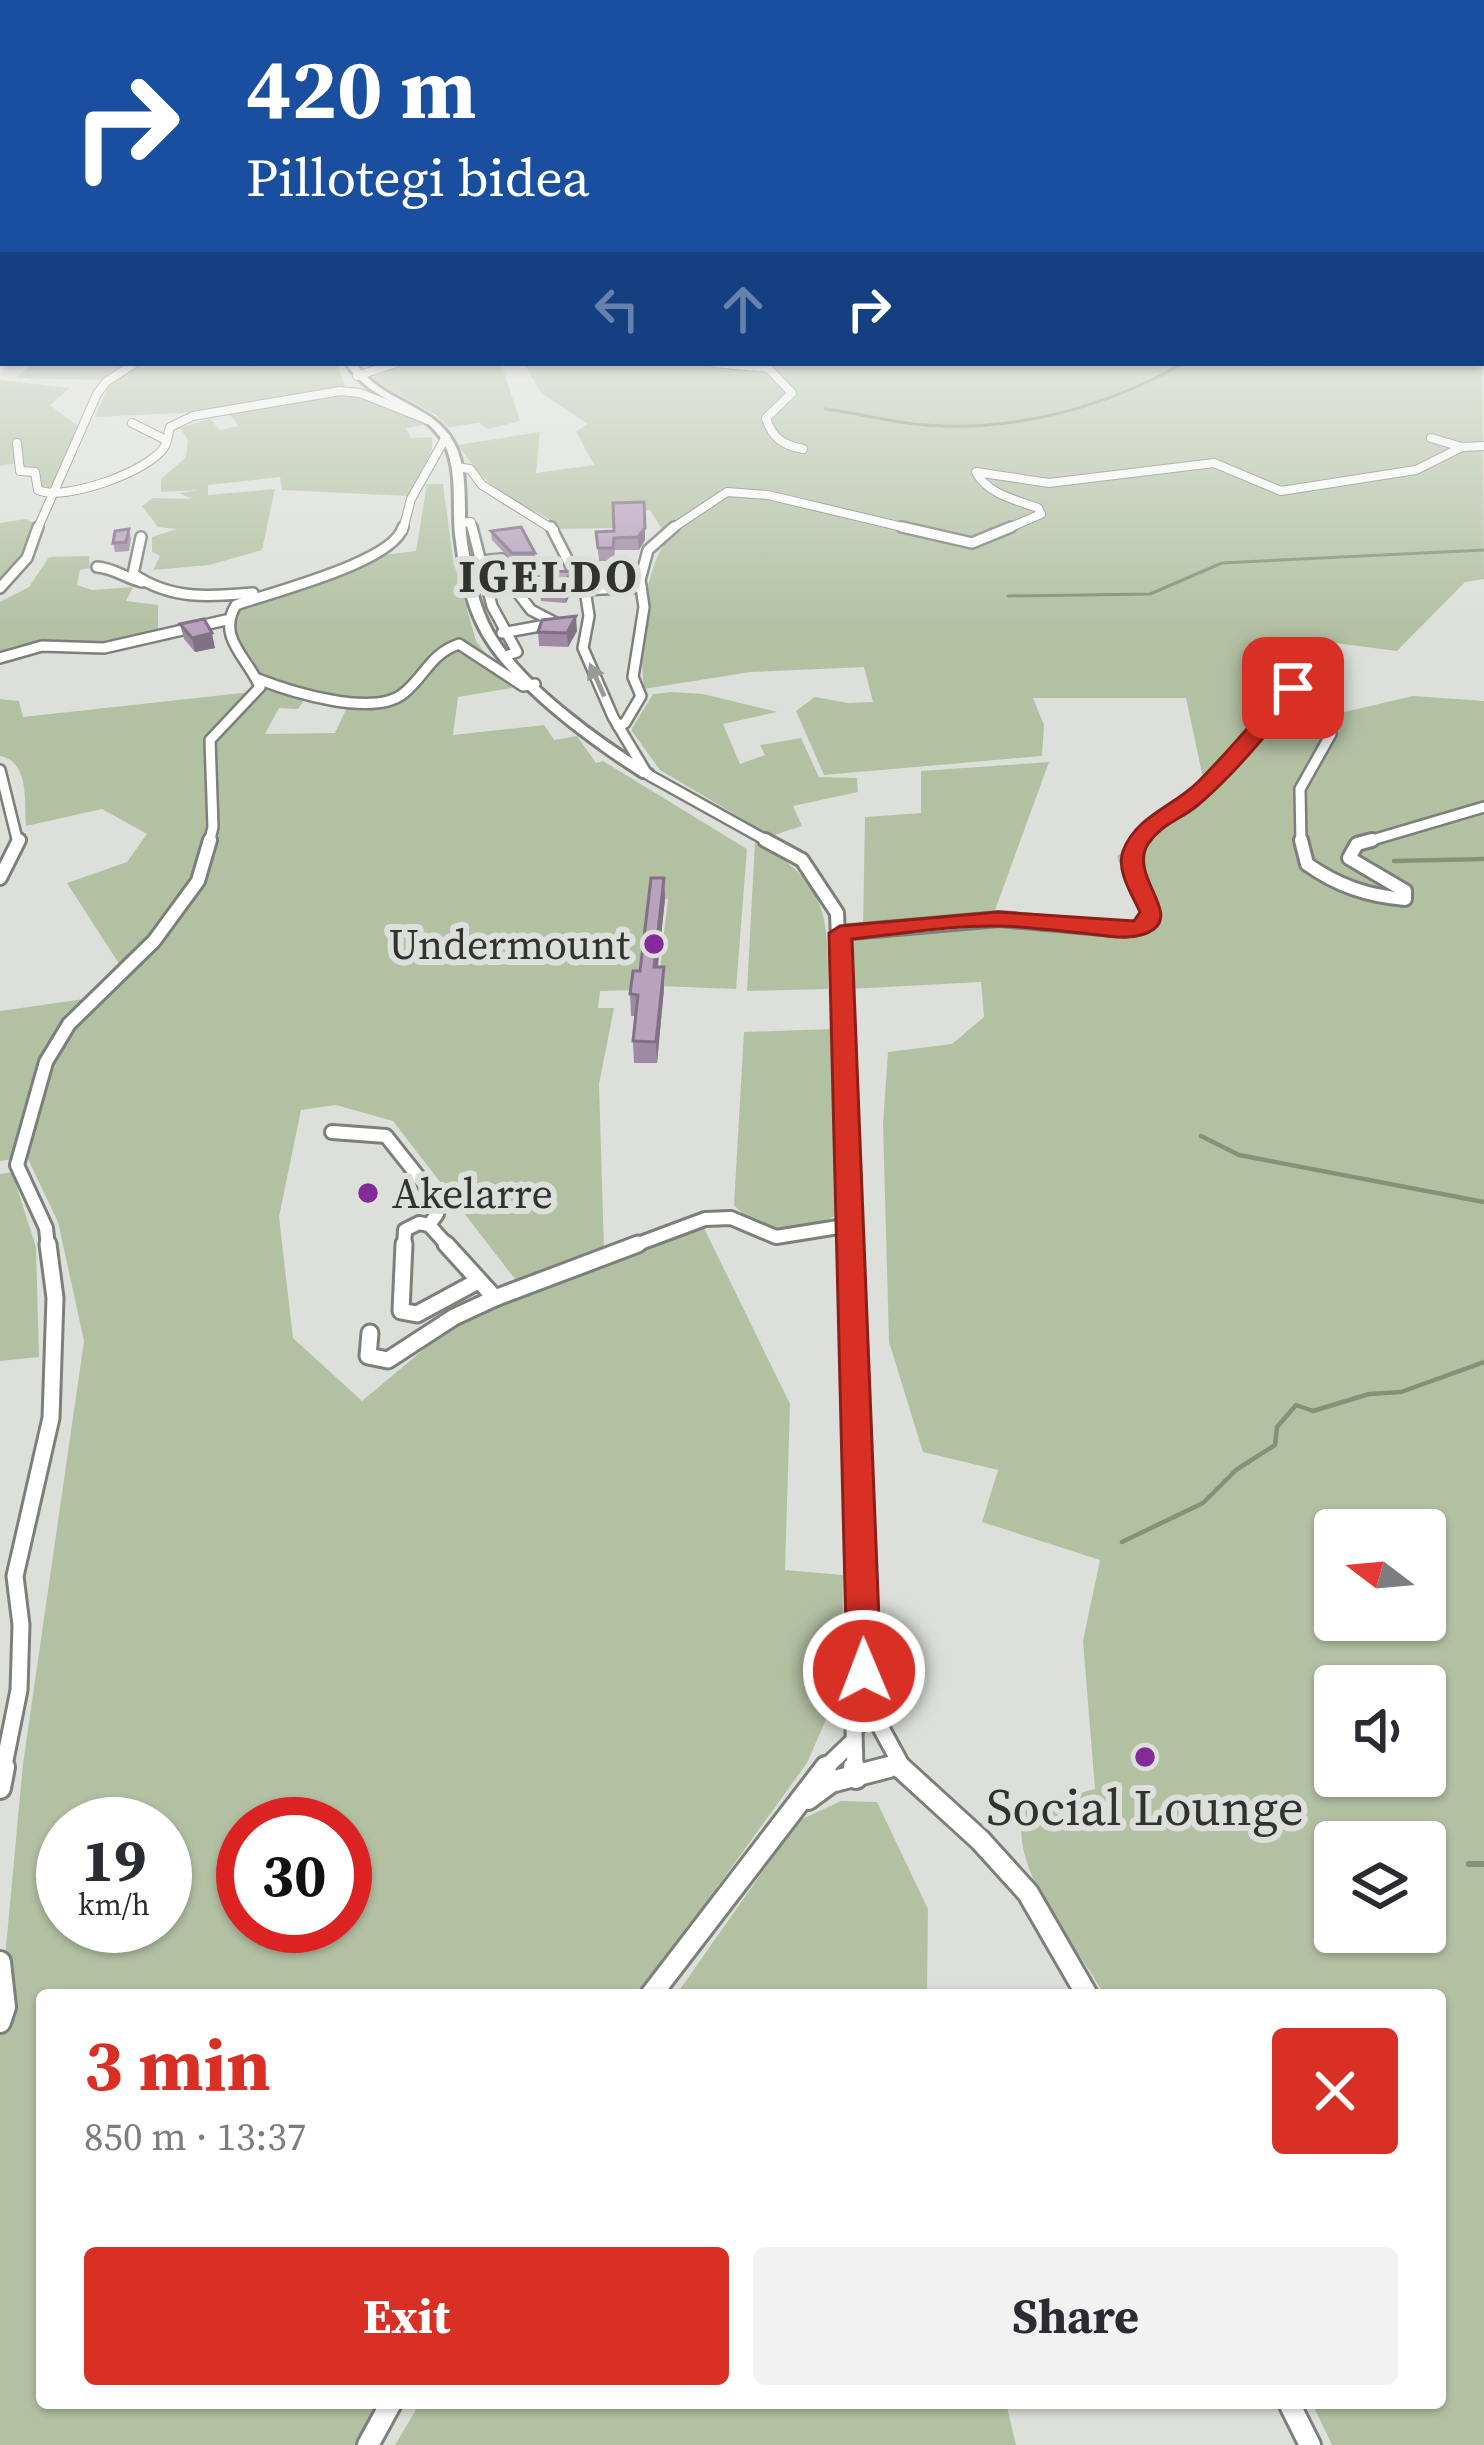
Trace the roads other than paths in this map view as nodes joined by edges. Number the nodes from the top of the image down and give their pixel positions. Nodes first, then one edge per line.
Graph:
1 (94, 400) edge
2 (286, 400) edge
3 (378, 400) edge
4 (400, 400) edge
5 (785, 400) edge
6 (228, 410) junction
7 (220, 418) dead end
8 (132, 423) dead end
9 (434, 423) junction
10 (446, 437) junction
11 (1431, 438) dead end
12 (164, 439) junction
13 (17, 443) dead end
14 (1484, 446) edge
15 (1462, 447) junction
16 (802, 449) dead end
17 (159, 454) junction
18 (130, 455) dead end
19 (456, 467) junction
20 (50, 496) junction
21 (459, 523) junction
22 (141, 538) dead end
23 (482, 561) junction
24 (97, 567) dead end
25 (146, 583) junction
26 (506, 584) junction
27 (582, 585) junction
28 (641, 587) junction
29 (0, 588) edge
30 (274, 591) junction
31 (226, 620) junction
32 (587, 621) junction
33 (551, 624) junction
34 (502, 633) junction
35 (506, 656) junction
36 (0, 658) edge
37 (258, 679) junction
38 (535, 684) junction
39 (311, 699) junction
40 (304, 716) dead end
41 (618, 726) junction
42 (626, 737) junction
43 (598, 742) junction
44 (0, 770) edge
45 (647, 774) junction
46 (1484, 807) edge
47 (0, 878) edge
48 (840, 933) junction
49 (332, 1132) dead end
50 (9, 1166) edge
51 (429, 1225) junction
52 (851, 1225) junction
53 (478, 1281) junction
54 (495, 1298) junction
55 (370, 1333) dead end
56 (869, 1706) junction
57 (850, 1744) junction
58 (898, 1766) junction
59 (856, 1778) junction
60 (0, 1788) edge
61 (800, 1805) junction
62 (0, 1962) edge
63 (656, 1989) edge
64 (1084, 1989) edge
65 (0, 2022) edge
66 (388, 2409) edge
67 (1292, 2409) edge
68 (368, 2445) edge
69 (1310, 2445) edge

1 - 20 street
2 - 6 street
3 - 9 street
4 - 9 street
5 - 16 street
6 - 7 street
6 - 12 street
8 - 12 street
9 - 10 street
10 - 19 street
10 - 30 street
11 - 15 street
12 - 17 street
13 - 20 street
14 - 15 street
15 - 28 street
17 - 18 street
17 - 20 street
19 - 21 street
19 - 27 street
20 - 29 street
21 - 23 street
21 - 35 street
22 - 25 street
23 - 26 street
23 - 34 street
24 - 25 street
25 - 30 street
26 - 27 street
26 - 33 street
27 - 28 street
27 - 32 street
28 - 41 street
30 - 31 street
31 - 36 street
31 - 37 street
32 - 33 street
41 -> 32 street
33 - 34 street
34 - 35 street
35 - 38 street
37 - 39 street
37 - 50 street
38 - 39 street
38 - 43 street
39 - 40 street
41 - 42 street
42 - 43 street
42 - 45 street
43 - 45 street
44 - 47 street
45 - 48 street
46 - 48 street
48 - 52 street
49 - 51 street
50 - 60 street
51 - 53 street
51 - 53 street
52 - 54 street
52 - 56 street
53 - 54 street
54 - 55 street
56 - 57 street
56 - 58 street
57 - 59 street
57 - 61 street
58 - 59 street
58 - 64 street
59 - 61 street
61 - 63 street
62 - 65 street
66 - 68 street
67 - 69 street

